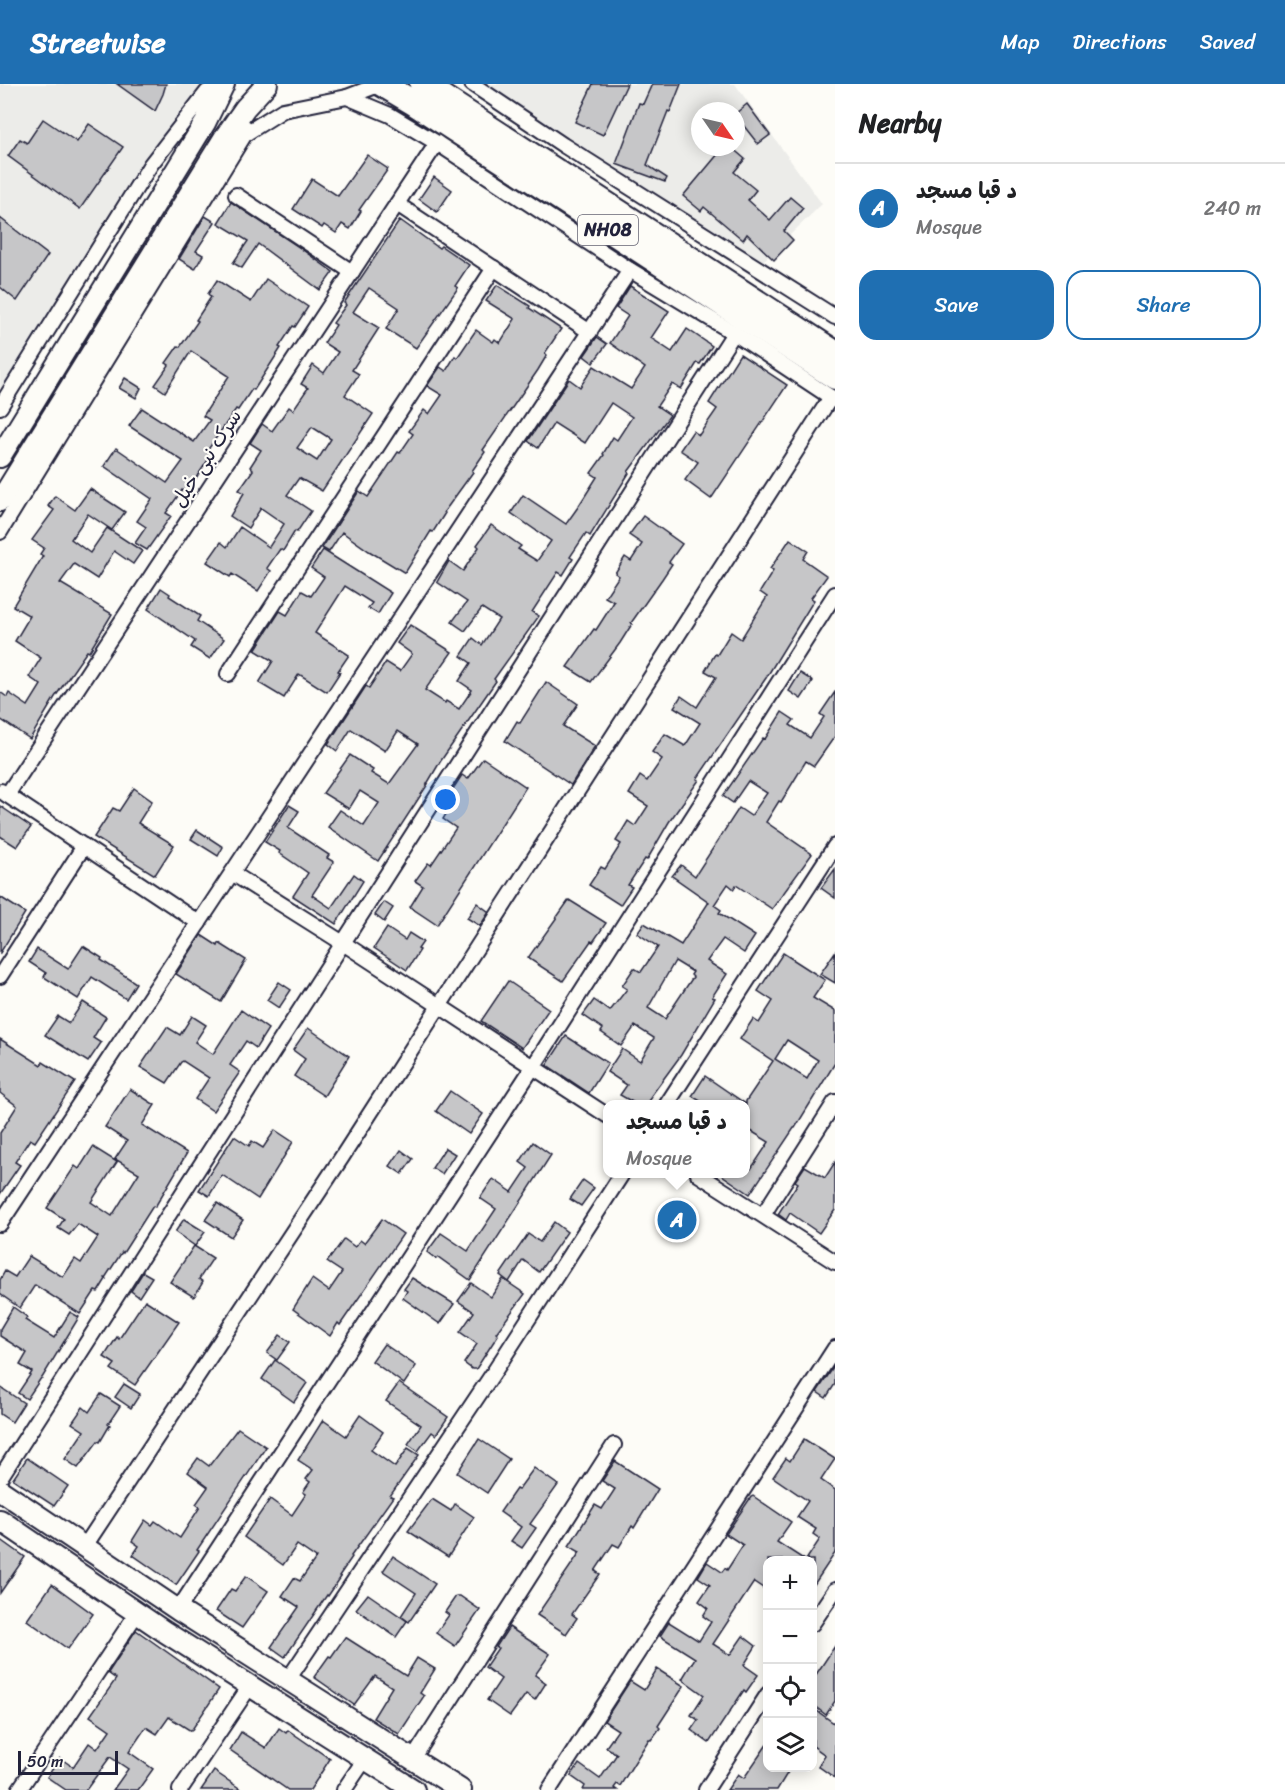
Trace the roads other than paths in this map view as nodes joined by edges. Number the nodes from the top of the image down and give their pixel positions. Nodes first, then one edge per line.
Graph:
1 (267, 84) edge
2 (381, 84) edge
3 (422, 84) edge
4 (472, 84) edge
5 (215, 86) edge
6 (348, 97) junction
7 (245, 108) junction
8 (245, 134) junction
9 (437, 143) junction
10 (236, 195) dead end
11 (397, 204) junction
12 (494, 268) junction
13 (630, 270) junction
14 (352, 272) junction
15 (835, 317) edge
16 (590, 332) junction
17 (734, 333) junction
18 (835, 353) edge
19 (834, 391) edge
20 (0, 407) edge
21 (0, 457) edge
22 (0, 501) edge
23 (0, 532) edge
24 (835, 594) edge
25 (228, 674) dead end
26 (3, 792) edge
27 (84, 846) junction
28 (835, 846) edge
29 (232, 873) junction
30 (199, 923) junction
31 (343, 943) junction
32 (0, 976) edge
33 (440, 1006) junction
34 (533, 1067) junction
35 (670, 1100) edge
36 (835, 1102) edge
37 (603, 1113) edge
38 (619, 1178) edge
39 (706, 1178) edge
40 (763, 1215) junction
41 (0, 1224) edge
42 (835, 1262) edge
43 (835, 1348) edge
44 (614, 1445) dead end
45 (0, 1478) edge
46 (0, 1490) edge
47 (0, 1520) edge
48 (86, 1546) junction
49 (835, 1590) edge
50 (178, 1610) junction
51 (137, 1613) junction
52 (817, 1618) edge
53 (287, 1681) junction
54 (250, 1686) junction
55 (763, 1702) edge
56 (365, 1759) junction
57 (413, 1759) junction
58 (19, 1790) edge
59 (180, 1790) edge
60 (344, 1790) edge
61 (414, 1790) edge
62 (461, 1790) edge
63 (549, 1790) edge
64 (706, 1790) edge

1 - 7 street
2 - 6 street
2 - 19 highway, NH08
3 - 18 highway, NH08
4 - 15 street
5 - 20 street
5 - 21 street
6 - 8 street
6 - 9 street
7 - 8 street
7 - 22 street
8 - 23 street
9 - 11 street, سرک نبی خیل
9 - 13 street
10 - 14 street
11 - 12 street
11 - 14 street, سرک نبی خیل
12 - 16 street
12 - 25 street
13 - 16 street
13 - 17 street
14 - 26 street, سرک نبی خیل
16 - 29 street
17 - 19 street
17 - 31 street
19 - 33 street
24 - 34 street
26 - 27 street
27 - 30 street
27 - 32 street
28 - 35 street
29 - 30 street
29 - 31 street
30 - 41 street
31 - 33 street
31 - 45 street
33 - 34 street
33 - 48 street
34 - 37 street
34 - 50 street
36 - 40 street
38 - 53 street
39 - 40 street
40 - 42 street
43 - 63 street
44 - 57 street
46 - 48 street
47 - 51 street
48 - 50 street
49 - 52 street
50 - 53 street
51 - 54 street
51 - 58 street
53 - 57 street
54 - 56 street
54 - 59 street
55 - 64 street
56 - 60 street
56 - 61 street
57 - 62 street

